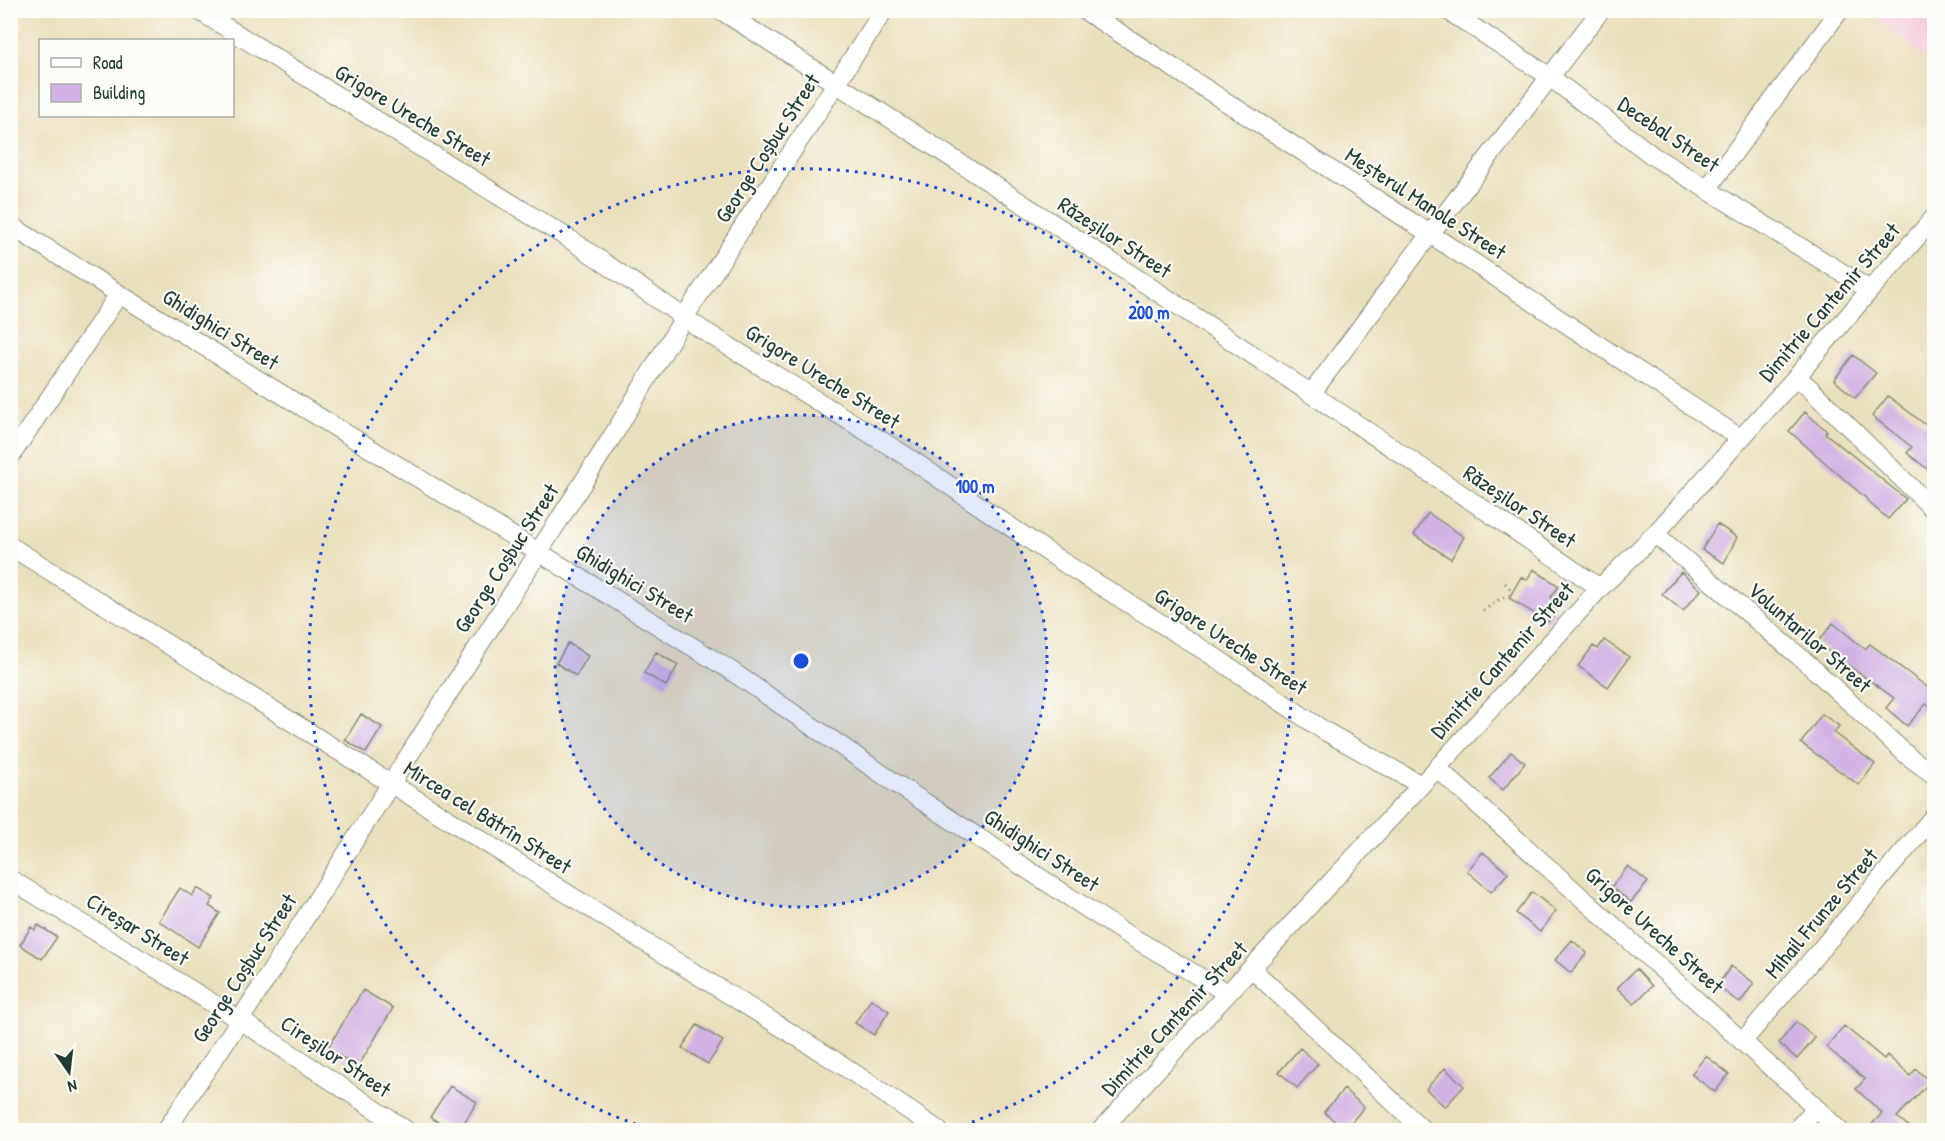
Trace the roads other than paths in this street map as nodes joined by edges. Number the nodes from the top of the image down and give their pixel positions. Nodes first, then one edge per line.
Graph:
1 (198, 10) edge
2 (720, 10) edge
3 (884, 10) edge
4 (1084, 10) edge
5 (1447, 10) edge
6 (1601, 10) edge
7 (1840, 10) edge
8 (1550, 77) junction
9 (838, 84) junction
10 (1707, 189) junction
11 (10, 225) edge
12 (1932, 228) edge
13 (1430, 234) junction
14 (1870, 290) junction
15 (119, 294) junction
16 (685, 316) junction
17 (1797, 376) junction
18 (1311, 394) junction
19 (1740, 438) junction
20 (10, 457) edge
21 (1935, 510) edge
22 (1655, 534) junction
23 (10, 546) edge
24 (538, 552) junction
25 (1600, 588) junction
26 (1437, 768) junction
27 (1935, 775) edge
28 (390, 785) junction
29 (1421, 785) junction
30 (1935, 816) edge
31 (10, 879) edge
32 (1252, 969) junction
33 (1227, 993) junction
34 (240, 1020) junction
35 (1743, 1041) junction
36 (1815, 1109) junction
37 (166, 1131) edge
38 (406, 1131) edge
39 (938, 1131) edge
40 (1101, 1131) edge
41 (1423, 1131) edge
42 (1796, 1131) edge
43 (1839, 1131) edge

1 - 16 street, Grigore Ureche Street
2 - 9 street, Răzeșilor Street
3 - 9 street, George Coșbuc Street
4 - 13 street, Meșterul Manole Street
5 - 8 street, Decebal Street
6 - 8 street
7 - 10 street
8 - 10 street, Decebal Street
8 - 13 street
9 - 16 street, George Coșbuc Street
9 - 18 street, Răzeșilor Street
10 - 14 street, Decebal Street
11 - 15 street, Ghidighici Street
12 - 14 street, Dimitrie Cantemir Street
13 - 18 street
13 - 19 street, Meșterul Manole Street
14 - 17 street, Dimitrie Cantemir Street
15 - 20 street
15 - 24 street, Ghidighici Street
16 - 24 street, George Coșbuc Street
16 - 29 street, Grigore Ureche Street
17 - 19 street, Dimitrie Cantemir Street
17 - 21 street
18 - 25 street, Răzeșilor Street
19 - 22 street, Dimitrie Cantemir Street
22 - 25 street, Dimitrie Cantemir Street
22 - 27 street, Voluntarilor Street
23 - 28 street, Mircea cel Bătrîn Street
24 - 28 street, George Coșbuc Street
24 - 33 street, Ghidighici Street
25 - 26 street, Dimitrie Cantemir Street
26 - 29 street, Dimitrie Cantemir Street
26 - 35 street, Grigore Ureche Street
28 - 34 street, George Coșbuc Street
28 - 39 street, Mircea cel Bătrîn Street
29 - 32 street, Dimitrie Cantemir Street
30 - 35 street, Mihail Frunze Street
31 - 34 street, Cireșar Street
32 - 33 street, Dimitrie Cantemir Street
32 - 41 street
33 - 40 street, Dimitrie Cantemir Street
34 - 37 street, George Coșbuc Street
34 - 38 street, Cireșilor Street
35 - 36 street, Grigore Ureche Street
36 - 42 street
36 - 43 street, Grigore Ureche Street

